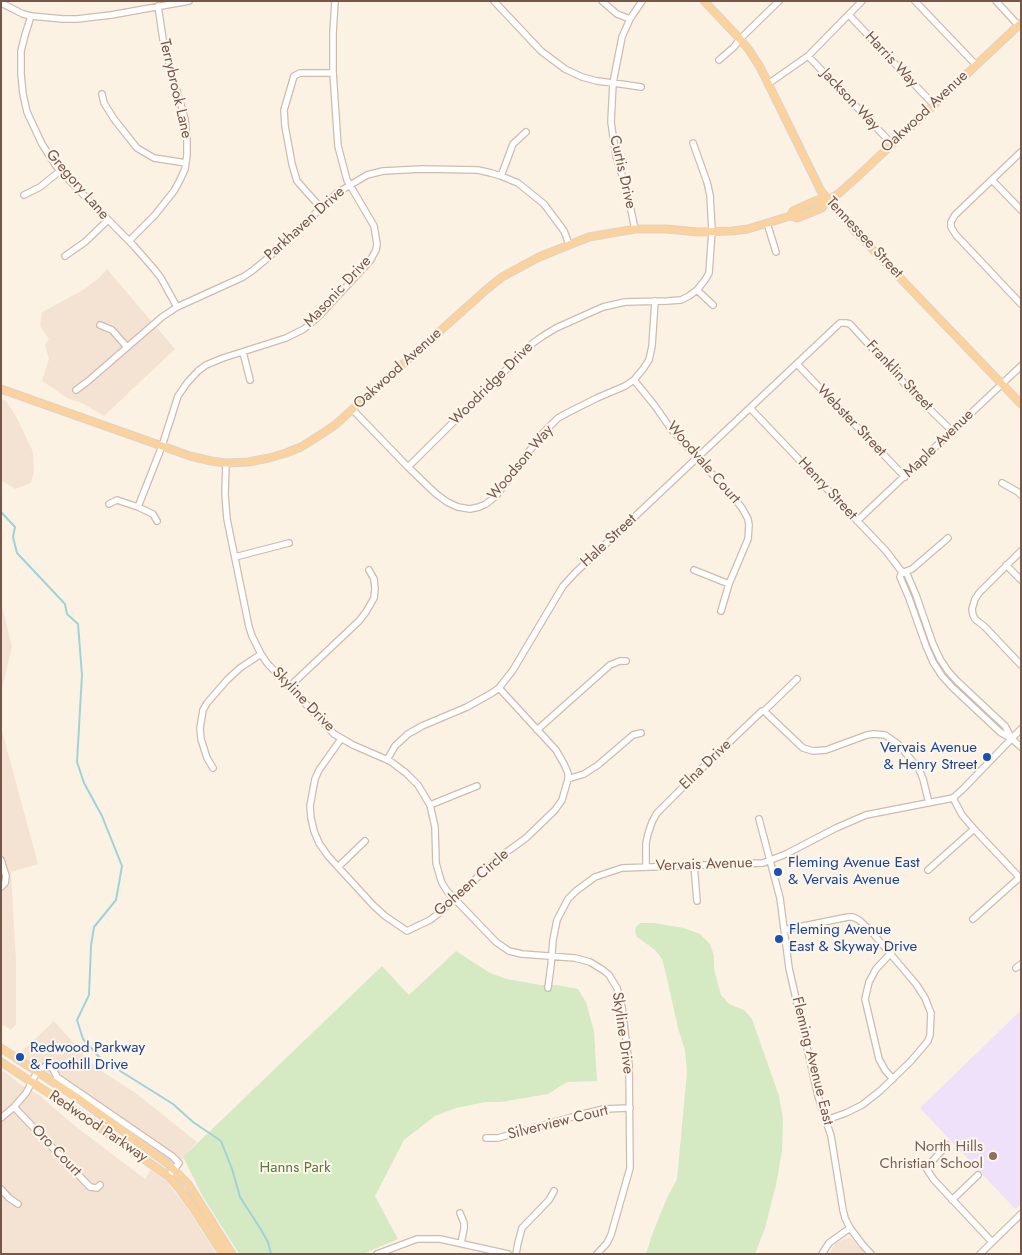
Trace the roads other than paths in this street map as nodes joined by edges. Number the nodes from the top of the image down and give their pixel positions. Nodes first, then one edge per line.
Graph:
1 (188, 1) edge
2 (335, 1) edge
3 (494, 1) edge
4 (602, 1) edge
5 (642, 1) edge
6 (704, 1) edge
7 (779, 1) edge
8 (862, 1) edge
9 (915, 1) edge
10 (996, 1) edge
11 (1, 3) edge
12 (158, 6) junction
13 (849, 15) junction
14 (32, 16) junction
15 (630, 19) junction
16 (1020, 24) edge
17 (740, 39) junction
18 (808, 56) junction
19 (719, 60) dead end
20 (976, 65) junction
21 (333, 74) junction
22 (613, 83) junction
23 (768, 84) junction
24 (641, 87) dead end
25 (102, 94) dead end
26 (934, 105) junction
27 (526, 132) dead end
28 (693, 143) dead end
29 (892, 144) junction
30 (1021, 152) edge
31 (186, 163) junction
32 (60, 170) junction
33 (501, 176) junction
34 (992, 180) junction
35 (349, 185) junction
36 (24, 195) dead end
37 (828, 200) junction
38 (321, 208) junction
39 (1021, 210) edge
40 (108, 220) junction
41 (767, 224) junction
42 (635, 229) junction
43 (712, 231) junction
44 (129, 241) junction
45 (569, 244) junction
46 (776, 252) dead end
47 (65, 256) dead end
48 (698, 290) junction
49 (655, 301) junction
50 (1021, 304) edge
51 (712, 305) dead end
52 (177, 307) junction
53 (844, 323) joint
54 (100, 325) dead end
55 (127, 347) junction
56 (243, 352) junction
57 (797, 364) junction
58 (1021, 366) edge
59 (250, 380) dead end
60 (634, 380) junction
61 (1002, 384) junction
62 (1, 389) edge
63 (76, 390) dead end
64 (1021, 404) edge
65 (750, 408) junction
66 (353, 410) junction
67 (952, 431) junction
68 (162, 446) junction
69 (698, 458) junction
70 (226, 463) junction
71 (408, 467) junction
72 (905, 477) junction
73 (1002, 483) dead end
74 (1021, 495) edge
75 (109, 504) dead end
76 (138, 506) junction
77 (157, 520) dead end
78 (857, 521) junction
79 (948, 538) dead end
80 (289, 543) dead end
81 (1021, 551) edge
82 (235, 557) junction
83 (1006, 565) junction
84 (369, 570) dead end
85 (694, 570) dead end
86 (902, 572) junction
87 (1021, 580) edge
88 (729, 584) junction
89 (721, 611) dead end
90 (261, 654) junction
91 (626, 662) dead end
92 (1021, 665) edge
93 (796, 679) dead end
94 (289, 687) junction
95 (499, 688) junction
96 (764, 711) junction
97 (1021, 729) edge
98 (538, 730) junction
99 (641, 733) dead end
100 (341, 739) junction
101 (1012, 739) junction
102 (1021, 747) edge
103 (387, 760) junction
104 (213, 768) dead end
105 (568, 779) junction
106 (477, 786) dead end
107 (953, 798) junction
108 (929, 803) junction
109 (430, 805) junction
110 (759, 819) dead end
111 (974, 829) junction
112 (365, 841) dead end
113 (1, 860) edge
114 (770, 861) junction
115 (694, 865) junction
116 (338, 867) junction
117 (646, 867) junction
118 (928, 870) dead end
119 (1020, 879) edge
120 (1, 887) edge
121 (455, 899) junction
122 (698, 901) dead end
123 (973, 919) dead end
124 (784, 930) junction
125 (891, 953) junction
126 (551, 956) junction
127 (548, 988) dead end
128 (1, 1048) edge
129 (1, 1062) edge
130 (37, 1072) junction
131 (893, 1079) junction
132 (32, 1083) junction
133 (14, 1107) junction
134 (630, 1108) junction
135 (1, 1118) edge
136 (826, 1120) junction
137 (486, 1138) dead end
138 (947, 1145) dead end
139 (174, 1170) junction
140 (978, 1175) dead end
141 (168, 1176) junction
142 (100, 1185) dead end
143 (1, 1189) edge
144 (554, 1191) dead end
145 (952, 1200) junction
146 (18, 1204) dead end
147 (460, 1213) dead end
148 (1021, 1214) edge
149 (850, 1228) junction
150 (992, 1242) junction
151 (461, 1244) junction
152 (380, 1253) edge
153 (223, 1254) edge
154 (232, 1254) edge
155 (508, 1254) edge
156 (516, 1254) edge
157 (598, 1254) edge
158 (822, 1254) edge
159 (871, 1254) edge
160 (980, 1254) edge

1 - 12 street
2 - 21 street, Masonic Drive
3 - 22 street
4 - 15 street
5 - 15 street, Curtis Drive
6 - 17 main road, Tennessee Street
7 - 17 street
8 - 13 street
9 - 20 street
10 - 16 street
11 - 14 street
12 - 14 street
12 - 31 street, Terrybrook Lane
13 - 18 street
13 - 26 street, Harris Way
14 - 32 street, Gregory Lane
15 - 22 street, Curtis Drive
16 - 20 main road, Oakwood Avenue
17 - 19 street
17 - 23 main road, Tennessee Street
18 - 23 street
18 - 29 street, Jackson Way
20 - 26 main road, Oakwood Avenue
21 - 35 street, Masonic Drive
21 - 38 street
22 - 24 street
22 - 42 street, Curtis Drive
23 - 37 main road, Tennessee Street
25 - 31 street
26 - 29 main road, Oakwood Avenue
27 - 33 street
28 - 43 street
29 - 37 main road, Oakwood Avenue
30 - 34 street
31 - 44 street, Terrybrook Lane
32 - 36 street
32 - 40 street, Gregory Lane
33 - 35 street, Parkhaven Drive
33 - 45 street, Parkhaven Drive
34 - 39 street
34 - 50 street
35 - 38 street, Parkhaven Drive
35 - 56 street, Masonic Drive
37 - 41 main road, Oakwood Avenue
37 - 61 main road, Tennessee Street
38 - 52 street, Parkhaven Drive
40 - 44 street, Gregory Lane
40 - 47 street
41 - 43 main road, Oakwood Avenue
41 - 46 street
42 - 43 main road, Oakwood Avenue
42 - 45 main road, Oakwood Avenue
43 - 48 street
44 - 52 street, Gregory Lane
45 - 66 main road, Oakwood Avenue
48 - 49 street, Woodridge Drive
48 - 51 street
49 - 60 street, Woodson Way
49 - 71 street, Woodridge Drive
52 - 55 street, Parkhaven Drive
53 - 57 street, Hale Street
53 - 67 street, Franklin Street
54 - 55 street
55 - 63 street, Parkhaven Drive
56 - 59 street
56 - 68 street, Masonic Drive
57 - 65 street, Hale Street
57 - 72 street, Webster Street
58 - 61 street, Maple Avenue
60 - 69 street, Woodvale Court
60 - 71 street, Woodson Way
61 - 64 main road, Tennessee Street
61 - 67 street, Maple Avenue
62 - 68 main road, Oakwood Avenue
65 - 69 street, Hale Street
65 - 78 street, Henry Street
66 - 70 main road, Oakwood Avenue
66 - 71 street, Woodson Way
67 - 72 street, Maple Avenue
68 - 70 main road, Oakwood Avenue
68 - 76 street, Masonic Drive
69 - 88 street, Woodvale Court
69 - 95 street, Hale Street
70 - 82 street, Skyline Drive
72 - 78 street, Maple Avenue
73 - 74 street
75 - 76 street
76 - 77 street
78 - 86 street, Henry Street
79 - 86 street
80 - 82 street
81 - 83 street
82 - 90 street, Skyline Drive
83 - 87 street
83 - 92 street
84 - 94 street
85 - 88 street
86 - 101 street, Henry Street
88 - 89 street, Woodvale Court
90 - 94 street, Skyline Drive
90 - 104 street
91 - 98 street
93 - 96 street, Elna Drive
94 - 100 street, Skyline Drive
95 - 98 street
95 - 103 street, Hale Street
96 - 108 street
96 - 117 street, Elna Drive
97 - 101 street
98 - 105 street
99 - 105 street
100 - 103 street, Skyline Drive
100 - 116 street, Goheen Circle
101 - 102 street, Henry Street
101 - 107 street
103 - 109 street, Skyline Drive
105 - 121 street, Goheen Circle
106 - 109 street
107 - 108 street, Vervais Avenue
107 - 111 street
108 - 114 street, Vervais Avenue
109 - 121 street, Skyline Drive
110 - 114 street, Fleming Avenue East
111 - 118 street
111 - 119 street
112 - 116 street
113 - 120 street
114 - 115 street, Vervais Avenue
114 - 124 street, Fleming Avenue East
115 - 117 street, Vervais Avenue
115 - 122 street
116 - 121 street, Goheen Circle
117 - 126 street, Vervais Avenue
119 - 123 street
121 - 126 street, Skyline Drive
124 - 125 street
124 - 136 street, Fleming Avenue East
125 - 131 street
125 - 131 street
126 - 127 street, Vervais Avenue
126 - 134 street, Skyline Drive
128 - 130 main road, Redwood Parkway
129 - 132 main road, Redwood Parkway
130 - 132 street
130 - 139 main road, Redwood Parkway
130 - 139 street, Redwood Parkway
131 - 136 street
132 - 133 street
132 - 141 main road, Redwood Parkway
133 - 135 street
133 - 142 street, Oro Court
134 - 137 street, Silverview Court
134 - 157 street, Skyline Drive
136 - 149 street, Fleming Avenue East
138 - 145 street
139 - 141 street
139 - 154 main road, Redwood Parkway
140 - 145 street
141 - 153 main road, Redwood Parkway
143 - 146 street
144 - 156 street
145 - 150 street
147 - 151 street
148 - 150 street
149 - 158 street
149 - 159 street, Fleming Avenue East
150 - 160 street
151 - 152 street
151 - 155 street

